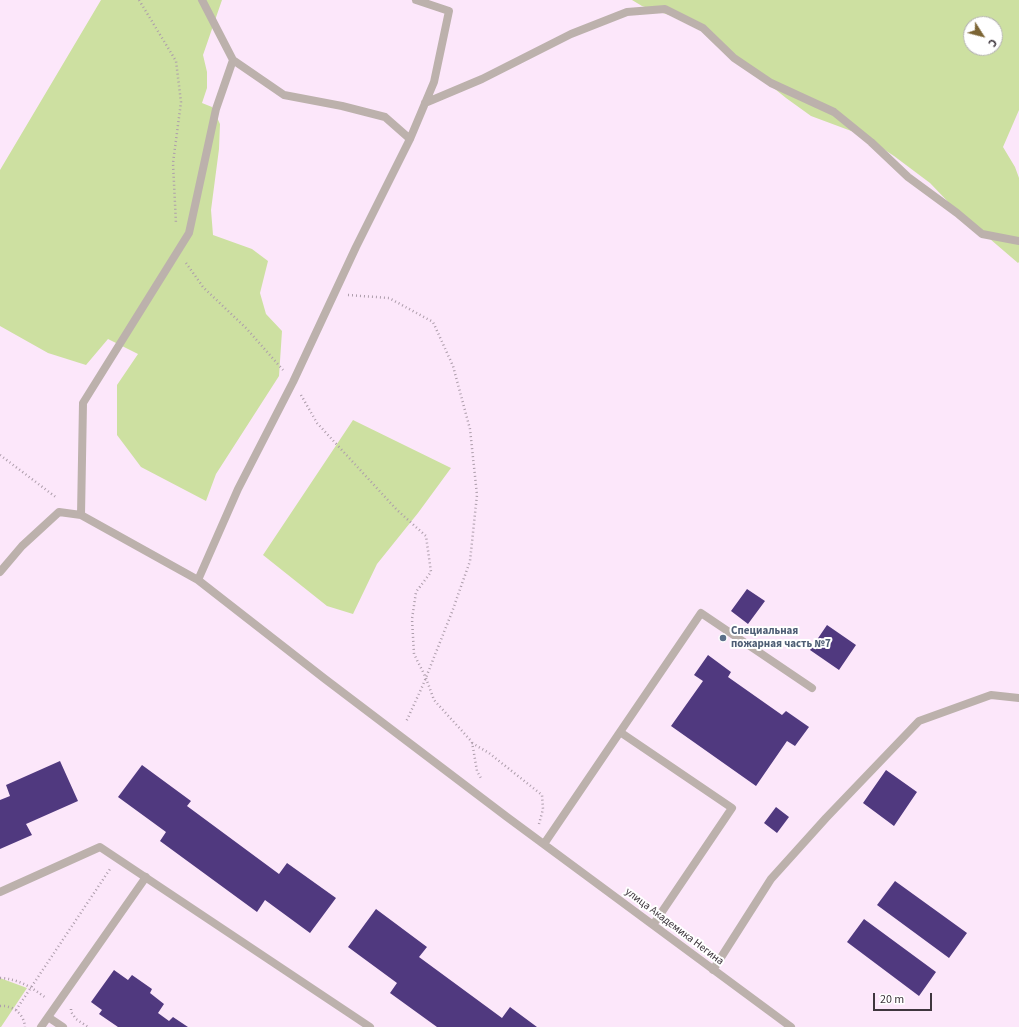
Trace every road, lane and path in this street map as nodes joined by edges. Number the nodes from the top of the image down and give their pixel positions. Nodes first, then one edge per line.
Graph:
1 (139, 0) edge
2 (202, 0) edge
3 (416, 0) edge
4 (233, 60) junction
5 (425, 103) junction
6 (410, 139) junction
7 (1019, 241) edge
8 (178, 251) junction
9 (334, 294) junction
10 (293, 382) junction
11 (0, 455) edge
12 (81, 515) junction
13 (0, 572) edge
14 (198, 580) junction
15 (426, 678) junction
16 (812, 688) dead end
17 (1019, 698) edge
18 (620, 732) junction
19 (400, 735) junction
20 (472, 742) junction
21 (484, 783) dead end
22 (544, 844) junction
23 (117, 858) junction
24 (146, 877) junction
25 (0, 892) edge
26 (653, 925) junction
27 (714, 970) junction
28 (0, 978) edge
29 (31, 987) junction
30 (48, 999) dead end
31 (0, 1006) edge
32 (16, 1010) junction
33 (48, 1017) junction
34 (25, 1027) edge
35 (41, 1027) edge
36 (63, 1027) edge
37 (370, 1027) edge
38 (791, 1027) edge

1 - 8 path
2 - 4 lane
3 - 5 lane
4 - 6 lane
4 - 8 lane
5 - 6 lane
5 - 7 lane
6 - 9 lane
8 - 10 path
8 - 12 lane
9 - 10 lane
9 - 15 path
10 - 14 lane
10 - 15 path
11 - 12 path
12 - 13 lane
12 - 14 lane, улица Академика Негина
14 - 19 lane, улица Академика Негина
15 - 19 path
15 - 20 path
16 - 18 lane
17 - 27 lane
18 - 22 lane
18 - 26 lane
19 - 22 lane, улица Академика Негина
20 - 21 path
20 - 22 path
22 - 26 lane, улица Академика Негина
23 - 24 lane
23 - 25 lane
23 - 29 path
24 - 33 lane
24 - 37 lane
26 - 27 lane, улица Академика Негина
27 - 38 lane, улица Академика Негина
28 - 29 path
29 - 30 path
29 - 32 path
31 - 32 path
32 - 34 path
33 - 35 lane
33 - 36 lane

